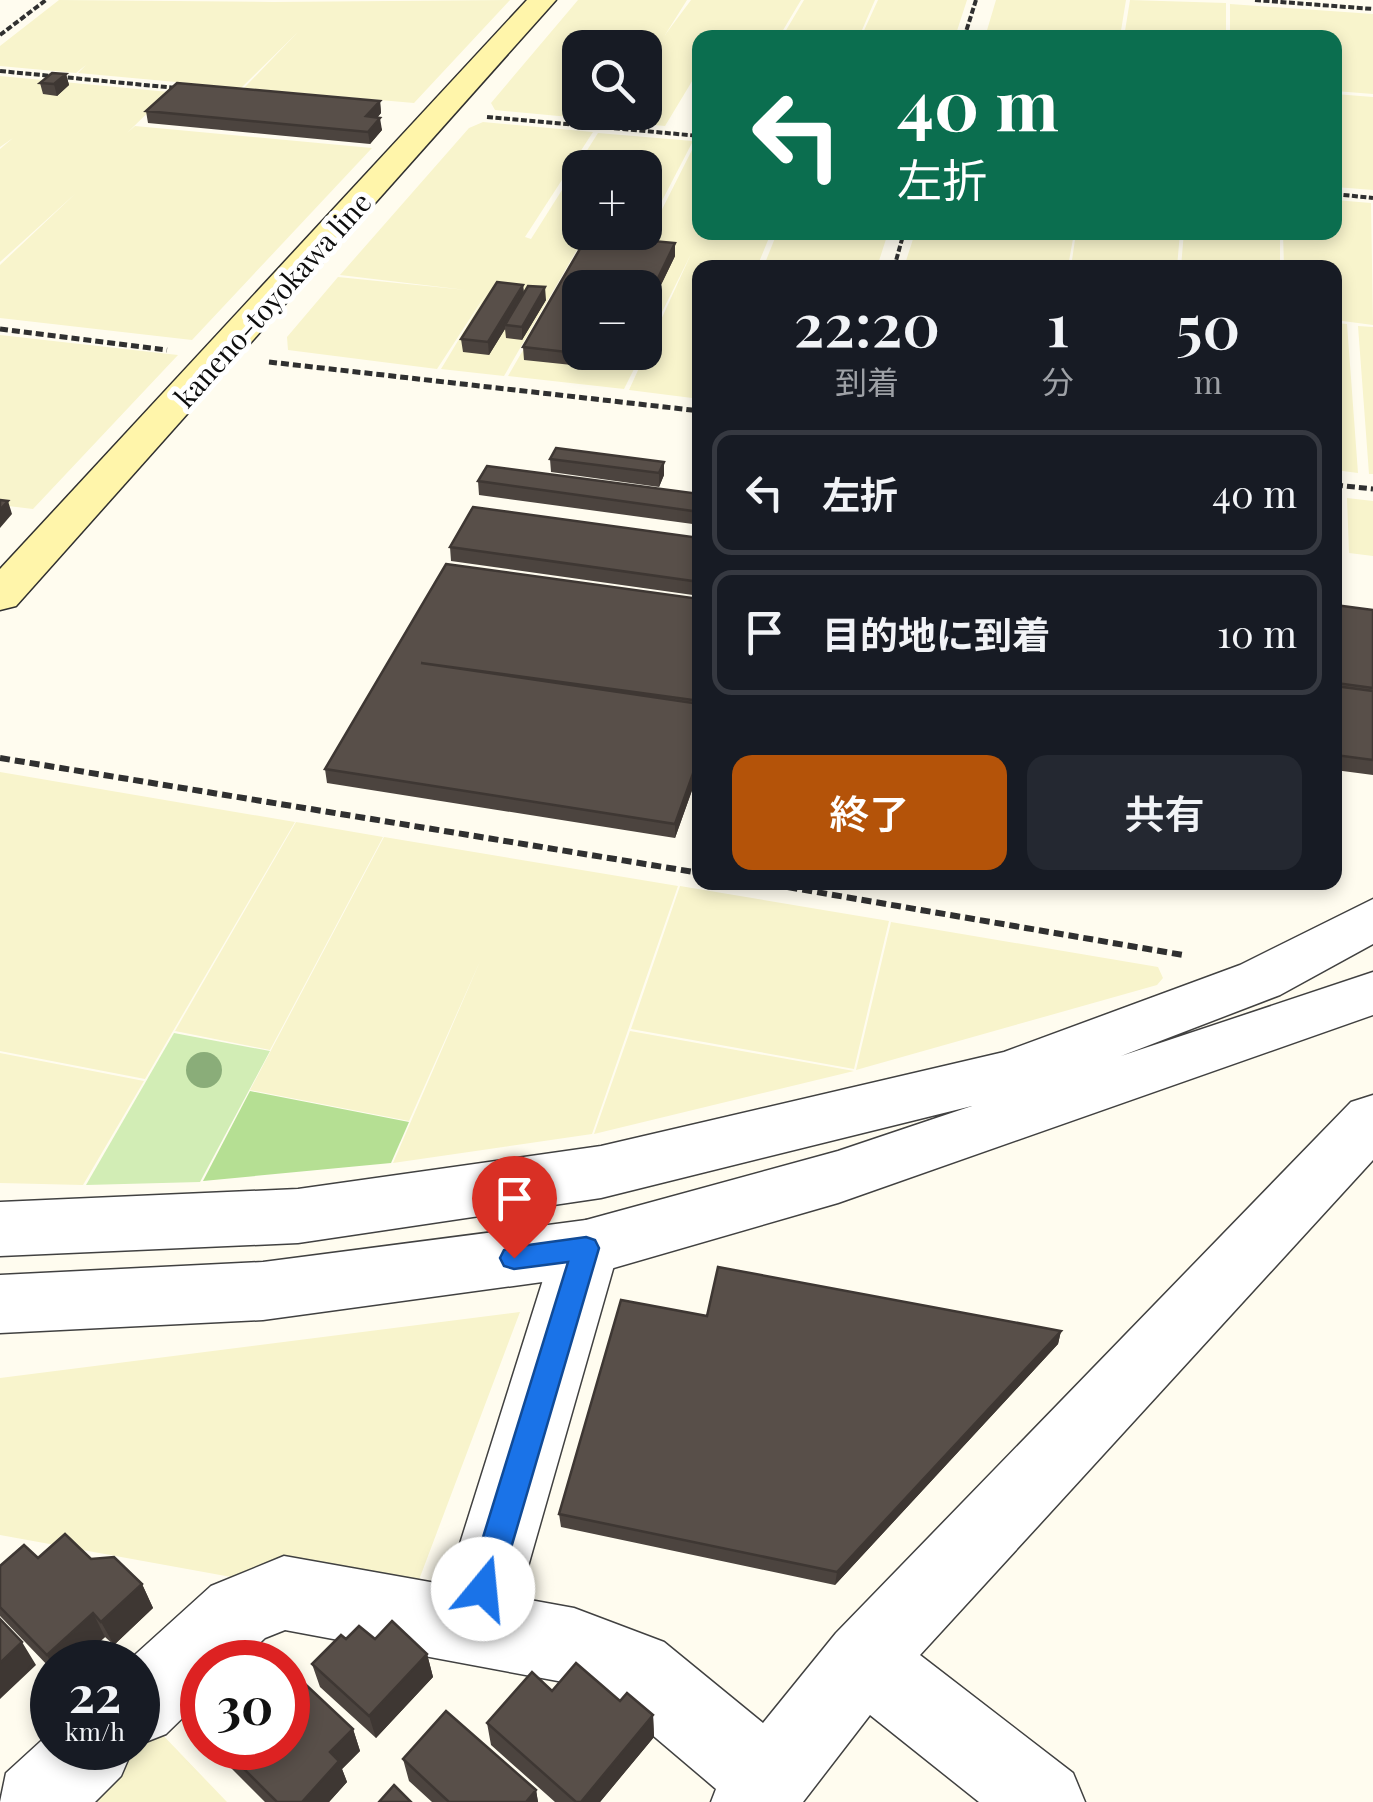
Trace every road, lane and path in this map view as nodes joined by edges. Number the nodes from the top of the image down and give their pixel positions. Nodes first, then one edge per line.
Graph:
1 (46, 0) edge
2 (542, 0) edge
3 (976, 0) edge
4 (1255, 0) edge
5 (1373, 9) edge
6 (967, 30) edge
7 (0, 34) edge
8 (0, 71) edge
9 (192, 89) edge
10 (442, 112) junction
11 (692, 135) edge
12 (1342, 195) edge
13 (1373, 198) edge
14 (0, 329) edge
15 (220, 356) junction
16 (692, 410) edge
17 (1342, 486) edge
18 (1373, 490) edge
19 (0, 596) edge
20 (0, 758) edge
21 (692, 872) edge
22 (805, 890) edge
23 (1373, 918) edge
24 (1260, 980) junction
25 (1373, 993) edge
26 (1373, 1118) edge
27 (0, 1229) edge
28 (586, 1248) junction
29 (0, 1304) edge
30 (472, 1627) junction
31 (863, 1660) junction
32 (160, 1685) edge
33 (69, 1770) edge
34 (761, 1791) edge
35 (35, 1802) edge
36 (1044, 1802) edge

1 - 7 path
2 - 10 main road, kaneno-toyokawa line
3 - 6 path
4 - 5 path
8 - 9 path
10 - 11 path
10 - 15 main road, kaneno-toyokawa line
12 - 13 path
14 - 15 path
15 - 16 path
15 - 19 main road, kaneno-toyokawa line
17 - 18 path
20 - 21 path
22 - 24 path
23 - 24 street
24 - 27 street
25 - 28 street
26 - 31 street
28 - 29 street
28 - 30 street
30 - 32 street
30 - 34 street
31 - 34 street
31 - 36 street
33 - 35 street

